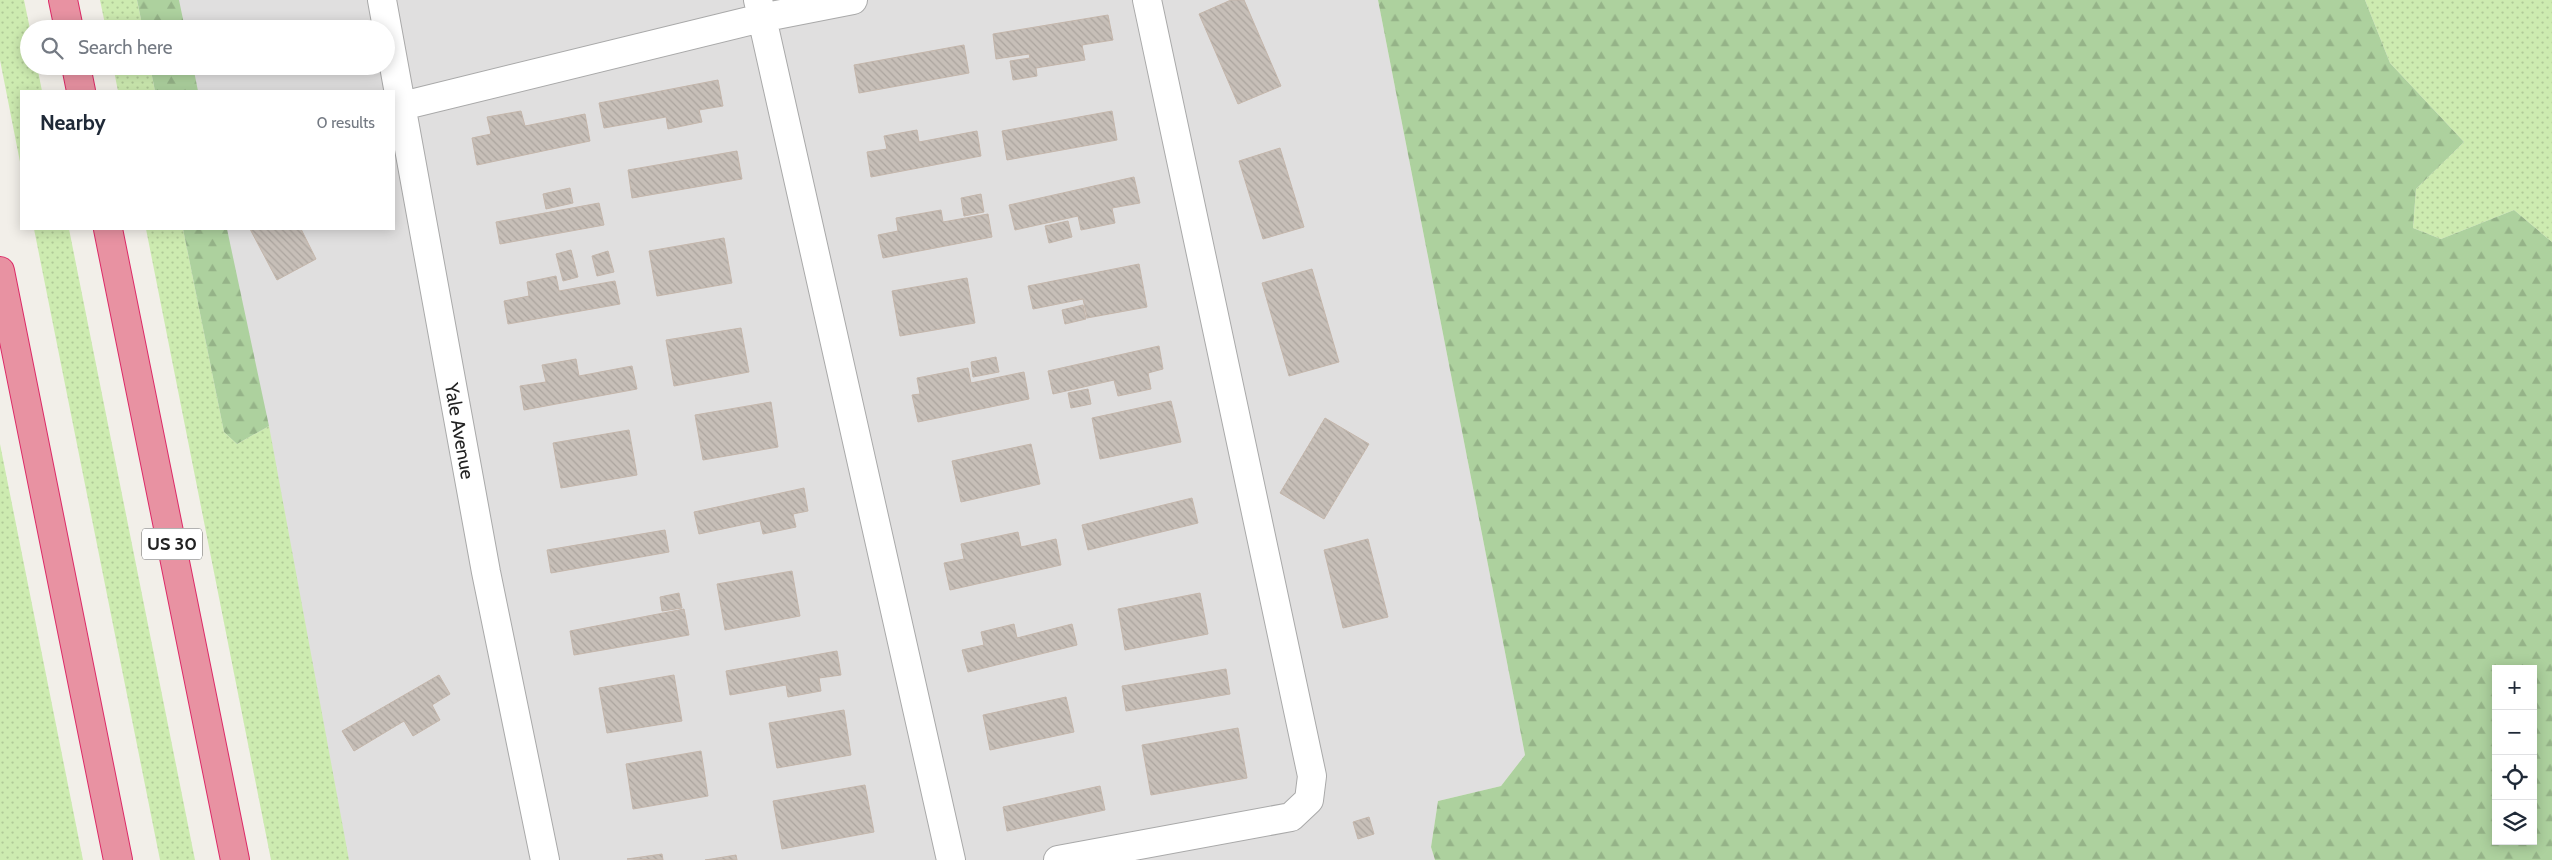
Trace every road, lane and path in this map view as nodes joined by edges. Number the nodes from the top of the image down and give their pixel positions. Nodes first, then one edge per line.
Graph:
1 (63, 0) edge
2 (382, 0) edge
3 (853, 0) edge
4 (1147, 0) edge
5 (759, 9) edge
6 (66, 20) edge
7 (386, 20) edge
8 (395, 69) edge
9 (78, 75) edge
10 (81, 90) edge
11 (402, 106) junction
12 (108, 230) edge
13 (0, 271) edge
14 (118, 860) edge
15 (235, 860) edge
16 (546, 860) edge
17 (951, 860) edge
18 (1058, 860) edge

1 - 6 highway
2 - 7 street, Yale Avenue
3 - 5 street
4 - 18 street
5 - 11 street
5 - 17 street
8 - 11 street, Yale Avenue
9 - 10 highway
11 - 16 street, Yale Avenue
12 - 15 highway, US 30
13 - 14 highway

